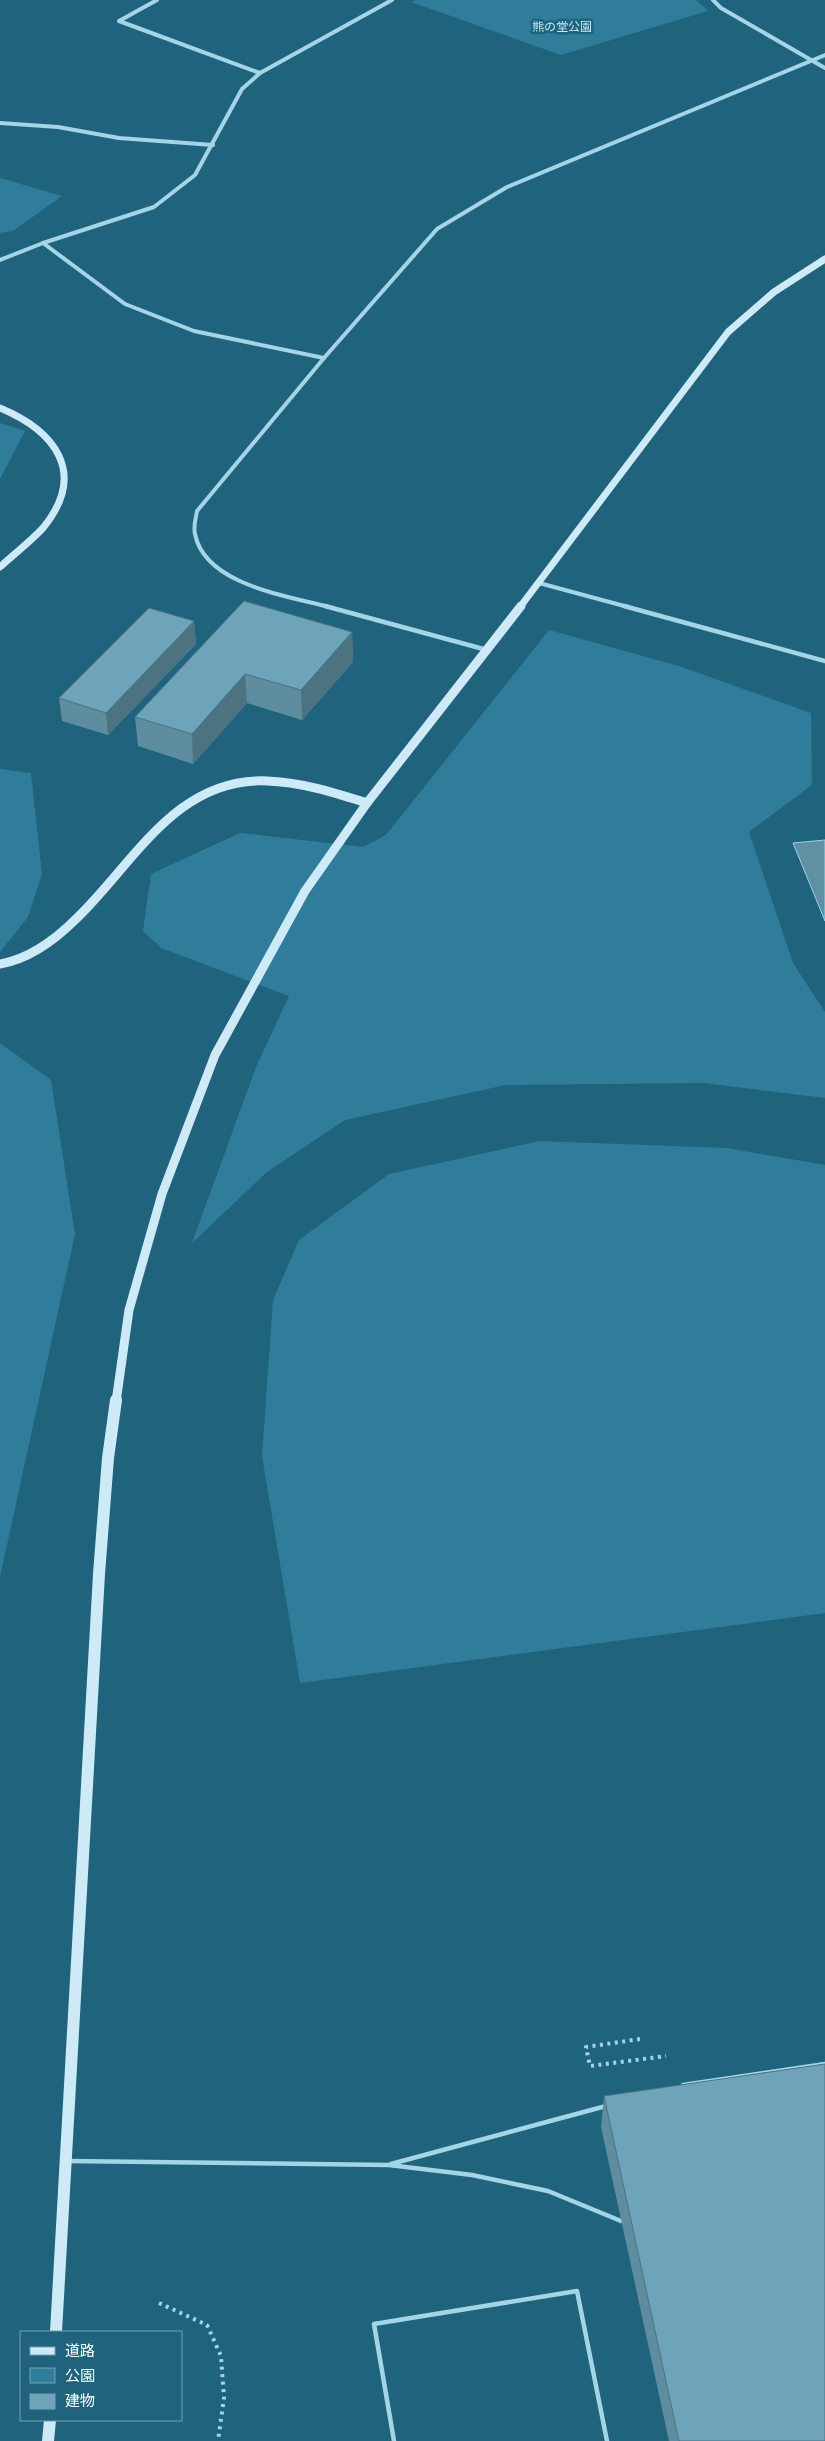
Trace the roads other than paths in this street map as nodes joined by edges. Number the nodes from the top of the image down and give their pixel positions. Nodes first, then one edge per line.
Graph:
1 (156, 0) edge
2 (392, 0) edge
3 (713, 0) edge
4 (825, 55) edge
5 (811, 60) junction
6 (825, 68) edge
7 (260, 73) junction
8 (0, 124) edge
9 (213, 145) junction
10 (43, 243) junction
11 (825, 259) edge
12 (0, 260) edge
13 (324, 358) junction
14 (0, 408) edge
15 (0, 567) edge
16 (539, 583) junction
17 (488, 650) junction
18 (825, 661) edge
19 (367, 803) junction
20 (0, 964) edge
21 (825, 2064) edge
22 (680, 2086) edge
23 (614, 2104) edge
24 (67, 2162) junction
25 (388, 2165) junction
26 (621, 2221) edge
27 (56, 2331) edge
28 (50, 2421) edge
29 (48, 2441) edge
30 (394, 2441) edge
31 (607, 2441) edge

1 - 7 street
2 - 7 street
3 - 5 street
4 - 5 street
5 - 6 street
5 - 13 street
7 - 9 street
8 - 9 street
9 - 10 street
10 - 12 street
10 - 13 street
11 - 16 street
13 - 17 street
14 - 15 street
16 - 17 street
16 - 18 street
17 - 19 street
19 - 20 street
19 - 24 street
21 - 22 lane
23 - 25 lane
24 - 25 lane
24 - 27 street
25 - 26 lane
28 - 29 street
30 - 31 lane

